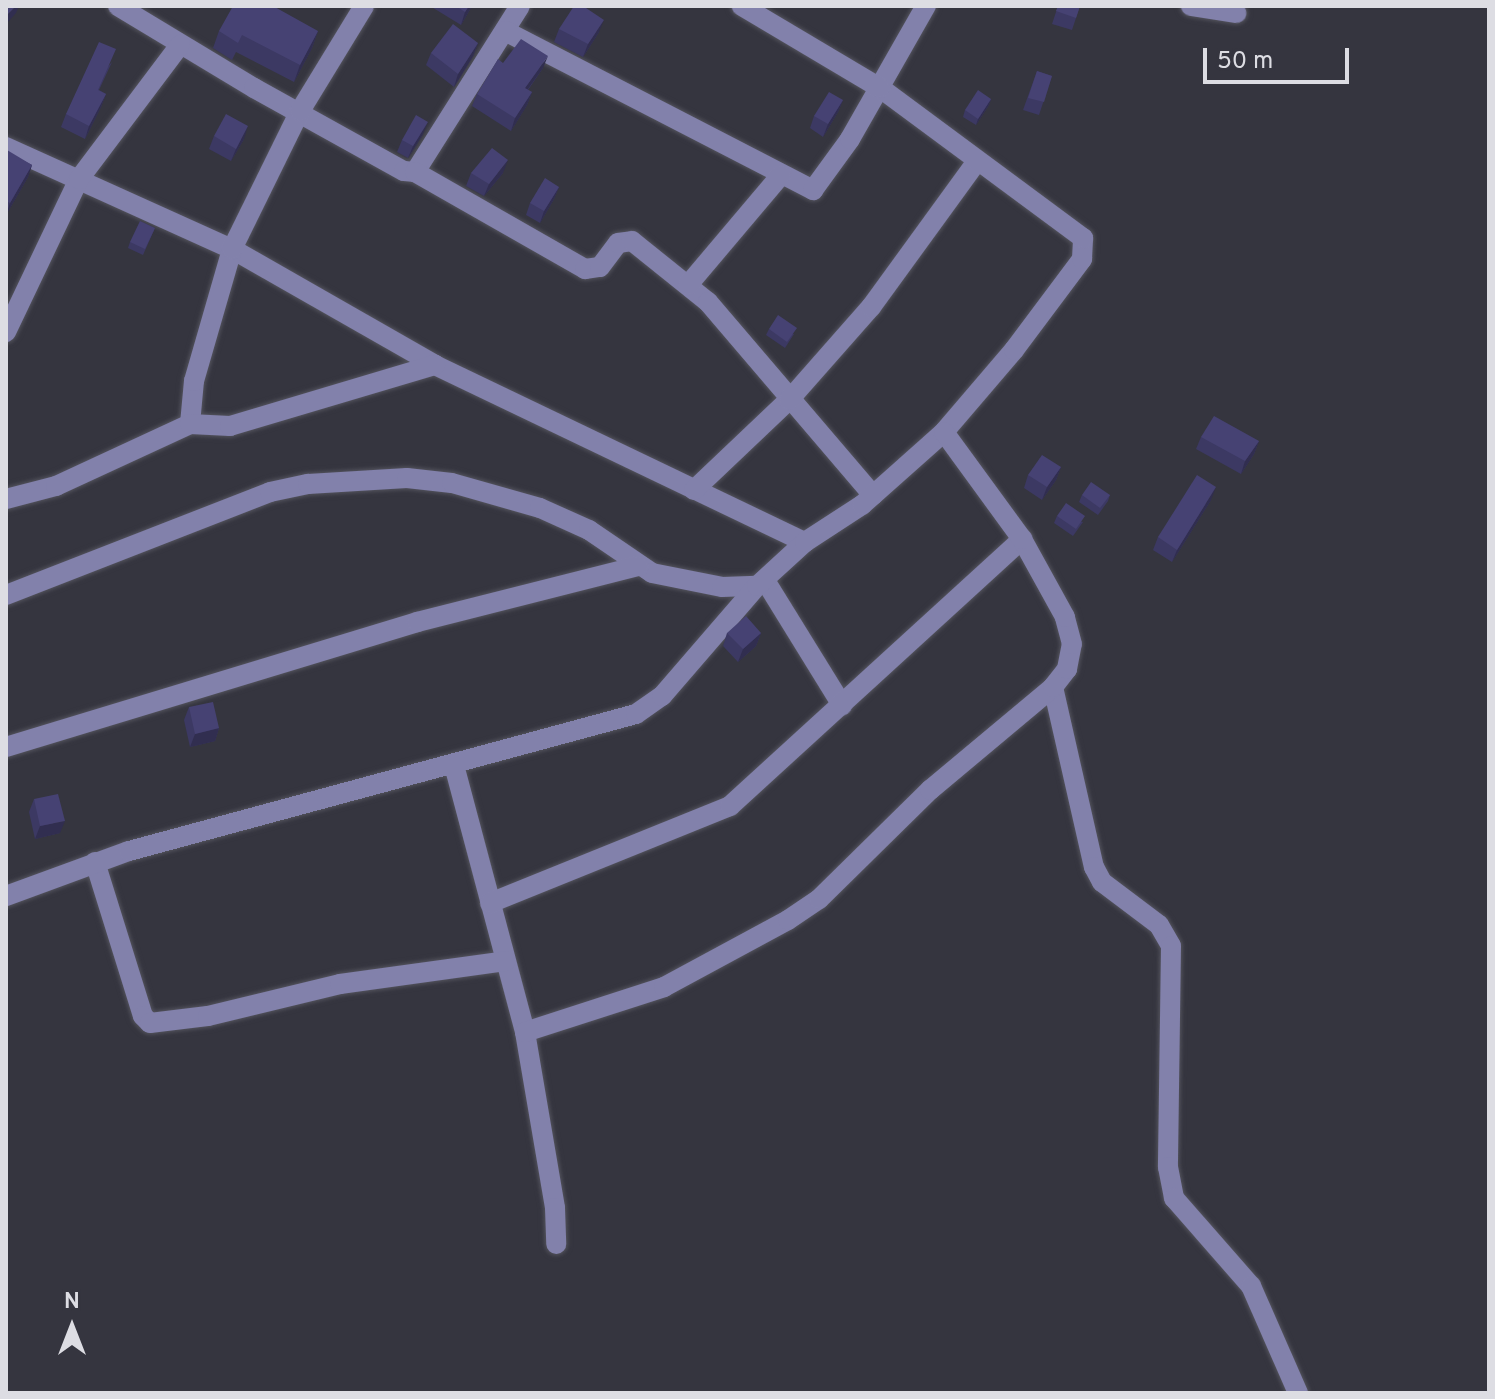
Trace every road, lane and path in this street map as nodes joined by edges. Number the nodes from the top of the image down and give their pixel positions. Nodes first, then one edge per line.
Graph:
1 (118, 6) edge
2 (364, 6) edge
3 (520, 6) edge
4 (742, 6) edge
5 (926, 6) edge
6 (1191, 6) edge
7 (1236, 13) dead end
8 (505, 31) junction
9 (180, 45) junction
10 (880, 88) junction
11 (300, 111) junction
12 (6, 147) edge
13 (977, 161) junction
14 (415, 172) junction
15 (781, 175) junction
16 (79, 179) junction
17 (232, 249) junction
18 (688, 285) junction
19 (6, 332) edge
20 (435, 365) junction
21 (789, 400) junction
22 (190, 424) junction
23 (944, 432) junction
24 (694, 490) junction
25 (873, 495) junction
26 (6, 499) edge
27 (1022, 539) junction
28 (805, 542) junction
29 (638, 566) junction
30 (762, 584) junction
31 (6, 595) edge
32 (1053, 687) junction
33 (842, 705) junction
34 (6, 747) edge
35 (454, 765) junction
36 (95, 862) junction
37 (6, 896) edge
38 (490, 903) junction
39 (505, 961) junction
40 (525, 1032) junction
41 (556, 1244) dead end
42 (1298, 1393) edge

1 - 9 street
2 - 11 street
3 - 8 street
4 - 10 street
5 - 10 street
6 - 7 street
8 - 14 street
8 - 15 street
9 - 11 street
9 - 16 street
10 - 13 street
10 - 15 street
11 - 14 street
11 - 17 street
12 - 16 street
13 - 21 street
13 - 23 street
14 - 18 street
15 - 18 street
16 - 17 street
16 - 19 street
17 - 20 street
17 - 22 street
18 - 21 street
20 - 22 street
20 - 24 street
21 - 24 street
21 - 25 street
22 - 26 street
23 - 25 street
23 - 27 street
24 - 28 street
25 - 28 street
27 - 32 street
27 - 33 street
28 - 30 street
29 - 30 street
29 - 31 street
29 - 34 street
30 - 33 street
30 - 35 street
32 - 40 street
32 - 42 street
33 - 38 street
35 - 36 street
35 - 38 street
36 - 37 street
36 - 39 street
38 - 39 street
39 - 40 street
40 - 41 street

